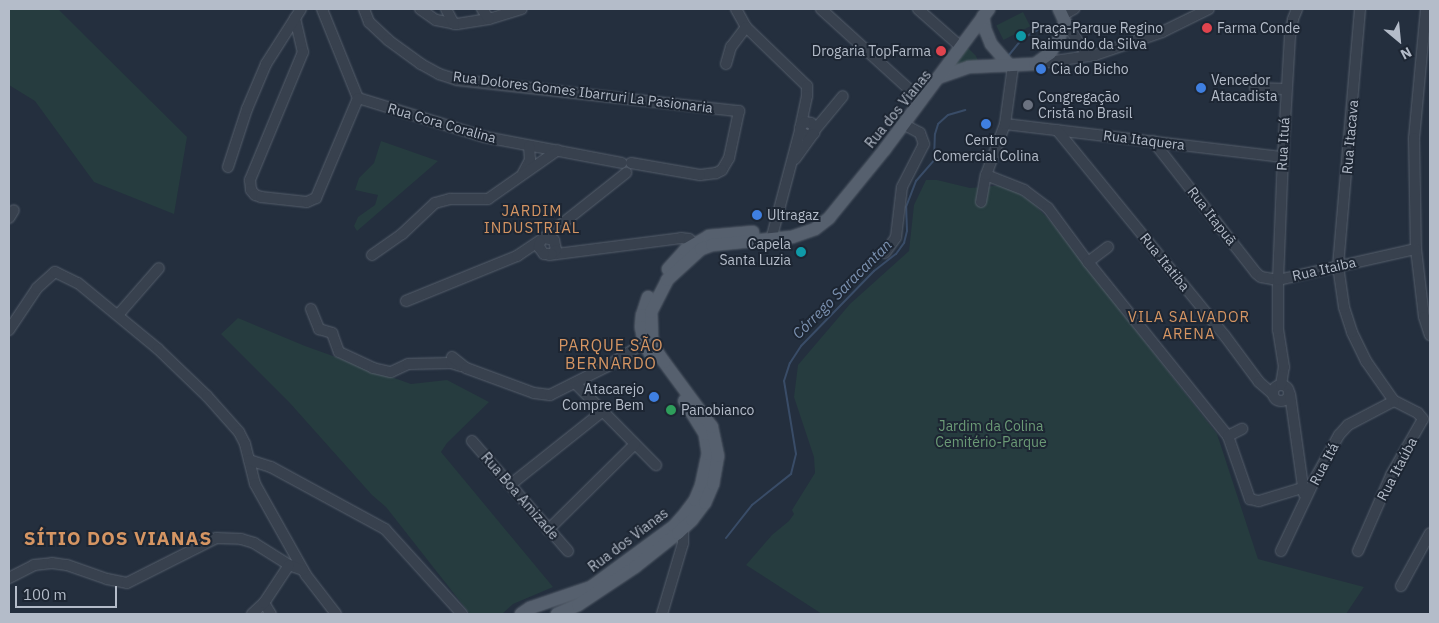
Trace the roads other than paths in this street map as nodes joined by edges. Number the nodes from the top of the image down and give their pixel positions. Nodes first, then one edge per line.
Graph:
1 (301, 9) edge
2 (322, 9) edge
3 (364, 9) edge
4 (420, 9) edge
5 (446, 9) edge
6 (482, 9) edge
7 (519, 9) edge
8 (736, 9) edge
9 (821, 9) edge
10 (918, 9) edge
11 (1209, 9) edge
12 (1297, 9) edge
13 (1360, 9) edge
14 (1426, 9) edge
15 (986, 12) edge
16 (1065, 14) edge
17 (295, 18) junction
18 (489, 19) junction
19 (454, 24) junction
20 (746, 27) junction
21 (961, 47) junction
22 (1095, 55) junction
23 (726, 64) dead end
24 (1035, 64) junction
25 (1011, 66) junction
26 (938, 78) junction
27 (1255, 88) dead end
28 (1286, 89) junction
29 (843, 96) dead end
30 (358, 98) junction
31 (921, 100) junction
32 (903, 124) junction
33 (1005, 124) junction
34 (801, 128) junction
35 (1057, 130) junction
36 (813, 133) junction
37 (1153, 141) junction
38 (529, 146) junction
39 (558, 150) junction
40 (1283, 157) junction
41 (792, 162) junction
42 (626, 163) junction
43 (228, 167) dead end
44 (522, 175) junction
45 (700, 175) joint
46 (986, 175) junction
47 (982, 202) dead end
48 (567, 220) junction
49 (773, 235) junction
50 (542, 240) junction
51 (698, 246) junction
52 (1108, 247) dead end
53 (551, 249) junction
54 (1416, 249) junction
55 (885, 253) dead end
56 (372, 255) dead end
57 (517, 256) junction
58 (1088, 262) junction
59 (1338, 266) junction
60 (159, 268) dead end
61 (1278, 280) junction
62 (406, 301) dead end
63 (311, 309) dead end
64 (118, 315) junction
65 (9, 330) edge
66 (1430, 335) edge
67 (648, 340) junction
68 (452, 357) dead end
69 (464, 367) junction
70 (576, 384) junction
71 (1286, 389) junction
72 (1275, 397) junction
73 (1394, 402) junction
74 (603, 410) junction
75 (1292, 423) junction
76 (1242, 429) dead end
77 (1228, 436) junction
78 (472, 441) dead end
79 (635, 444) junction
80 (249, 460) junction
81 (656, 465) dead end
82 (1300, 469) junction
83 (1317, 475) junction
84 (510, 485) junction
85 (1302, 488) junction
86 (1306, 500) junction
87 (683, 529) junction
88 (548, 530) junction
89 (1429, 537) edge
90 (568, 551) dead end
91 (1281, 551) dead end
92 (1358, 551) dead end
93 (289, 565) junction
94 (303, 570) junction
95 (9, 578) edge
96 (1401, 586) dead end
97 (264, 603) junction
98 (252, 614) edge
99 (271, 614) edge
100 (336, 614) edge
101 (462, 614) edge
102 (521, 614) edge
103 (557, 614) edge
104 (662, 614) edge

1 - 17 street
2 - 30 street
3 - 45 street, Rua Dolores Gomes Ibarruri La Pasionaria
4 - 19 street
5 - 19 street
6 - 18 street
7 - 18 street
8 - 20 street
9 - 31 street
10 - 21 street
11 - 22 street, Rua dos Vianas
12 - 28 street, Rua Ituá
13 - 59 street, Rua Itacava
14 - 54 street
15 - 21 main road
15 - 25 main road
16 - 22 street
16 - 24 main road
17 - 30 street
17 - 43 street
18 - 19 street
20 - 23 street
20 - 34 street
21 - 26 main road
22 - 24 street, Rua dos Vianas
24 - 25 main road, Rua dos Vianas
25 - 26 main road, Rua dos Vianas
25 - 33 street
26 - 31 main road, Rua dos Vianas
27 - 28 street
28 - 40 street, Rua Ituá
29 - 36 street
30 - 38 street, Rua Cora Coralina
31 - 32 main road, Rua dos Vianas
32 - 49 main road, Rua dos Vianas
32 - 55 street
33 - 35 street, Rua Itaquera
33 - 46 street
34 - 36 street
34 - 41 street
35 - 37 street, Rua Itaquera
35 - 72 street, Rua Itatiba
36 - 41 street
37 - 40 street, Rua Itaquera
37 - 61 street, Rua Itapuã
38 - 39 street, Rua Cora Coralina
38 - 44 street
39 - 42 street, Rua Cora Coralina
39 - 44 street
40 - 61 street, Rua Ituá
41 - 49 street
42 - 45 street, Rua Cora Coralina
42 - 48 street
44 - 56 street
46 - 47 street
46 - 58 street
48 - 50 street
48 - 53 street
49 - 51 main road, Rua dos Vianas
50 - 53 street
50 - 53 street
50 - 57 street
51 - 53 street
51 - 67 main road, Rua dos Vianas
52 - 58 street
53 - 57 street
54 - 59 street, Rua Itaiba
54 - 66 street
57 - 62 street
58 - 77 street
59 - 61 street, Rua Itaiba
59 - 73 street, Rua Itaúba
60 - 64 street
61 - 71 street, Rua Itaiba
63 - 69 street
64 - 65 street
64 - 80 street
67 - 70 street
67 - 87 main road, Rua dos Vianas
67 - 102 main road, Rua dos Vianas
68 - 69 street
69 - 70 street
70 - 74 street
71 - 72 street
71 - 72 street
71 - 75 street, Rua Itaiba
72 - 75 street, Rua Itatiba
73 - 83 street, Rua Itá
73 - 92 street, Rua Itaúba
74 - 79 street
74 - 84 street
75 - 82 street, Rua Itaiba
76 - 77 street
77 - 85 street
78 - 84 street, Rua Boa Amizade
79 - 81 street
79 - 88 street
80 - 94 street
80 - 101 street
82 - 83 street
82 - 85 street, Rua Itaiba
83 - 86 street, Rua Itá
84 - 88 street, Rua Boa Amizade
85 - 86 street, Rua Itaiba
86 - 91 street, Rua Itá
87 - 103 main road, Rua dos Vianas
87 - 104 street
88 - 90 street, Rua Boa Amizade
89 - 96 street
93 - 94 street
93 - 95 street
93 - 97 street
94 - 100 street
97 - 98 street
97 - 99 street

